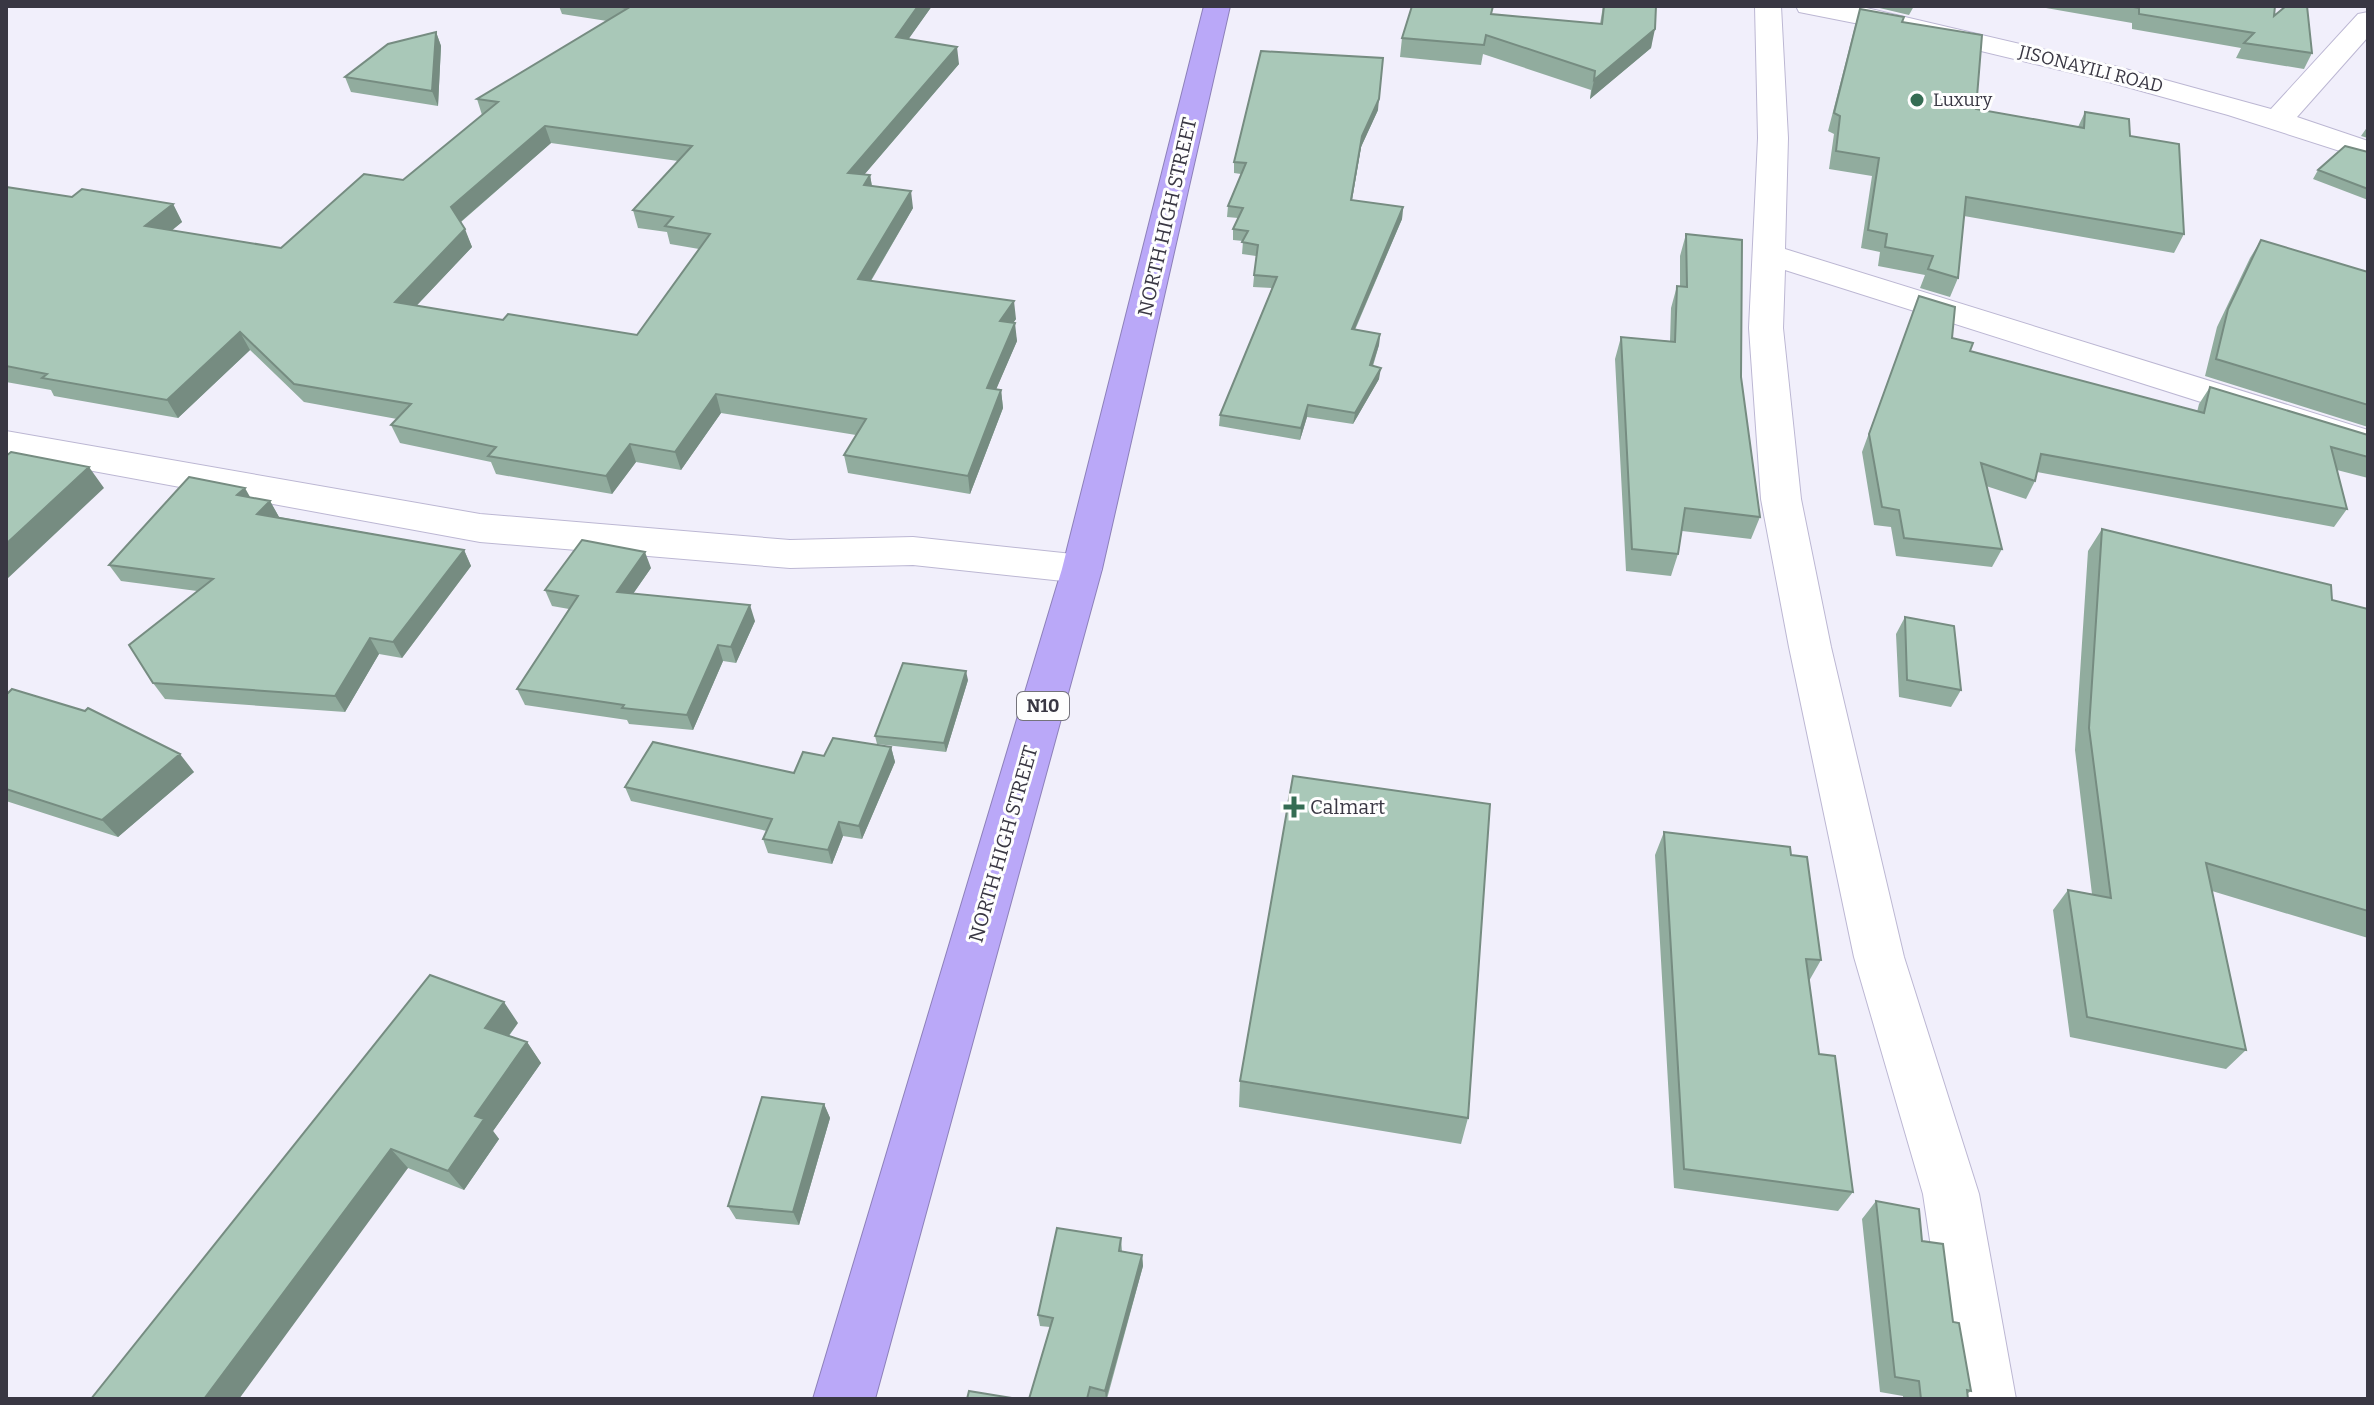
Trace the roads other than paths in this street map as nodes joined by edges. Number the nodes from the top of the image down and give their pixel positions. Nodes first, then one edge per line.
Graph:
1 (1217, 6) edge
2 (1768, 6) edge
3 (1809, 6) edge
4 (1846, 8) edge
5 (2368, 20) edge
6 (2279, 119) junction
7 (2368, 151) edge
8 (1770, 255) junction
9 (6, 443) edge
10 (2368, 443) edge
11 (1082, 569) junction
12 (844, 1399) edge
13 (1985, 1399) edge

1 - 11 highway, NORTH HIGH STREET / N10
2 - 8 street
3 - 4 street, JISONAYILI ROAD
4 - 6 street, JISONAYILI ROAD
5 - 6 street
6 - 7 street, JISONAYILI ROAD
8 - 10 street
8 - 13 street
9 - 11 street
11 - 12 highway, NORTH HIGH STREET / N10

